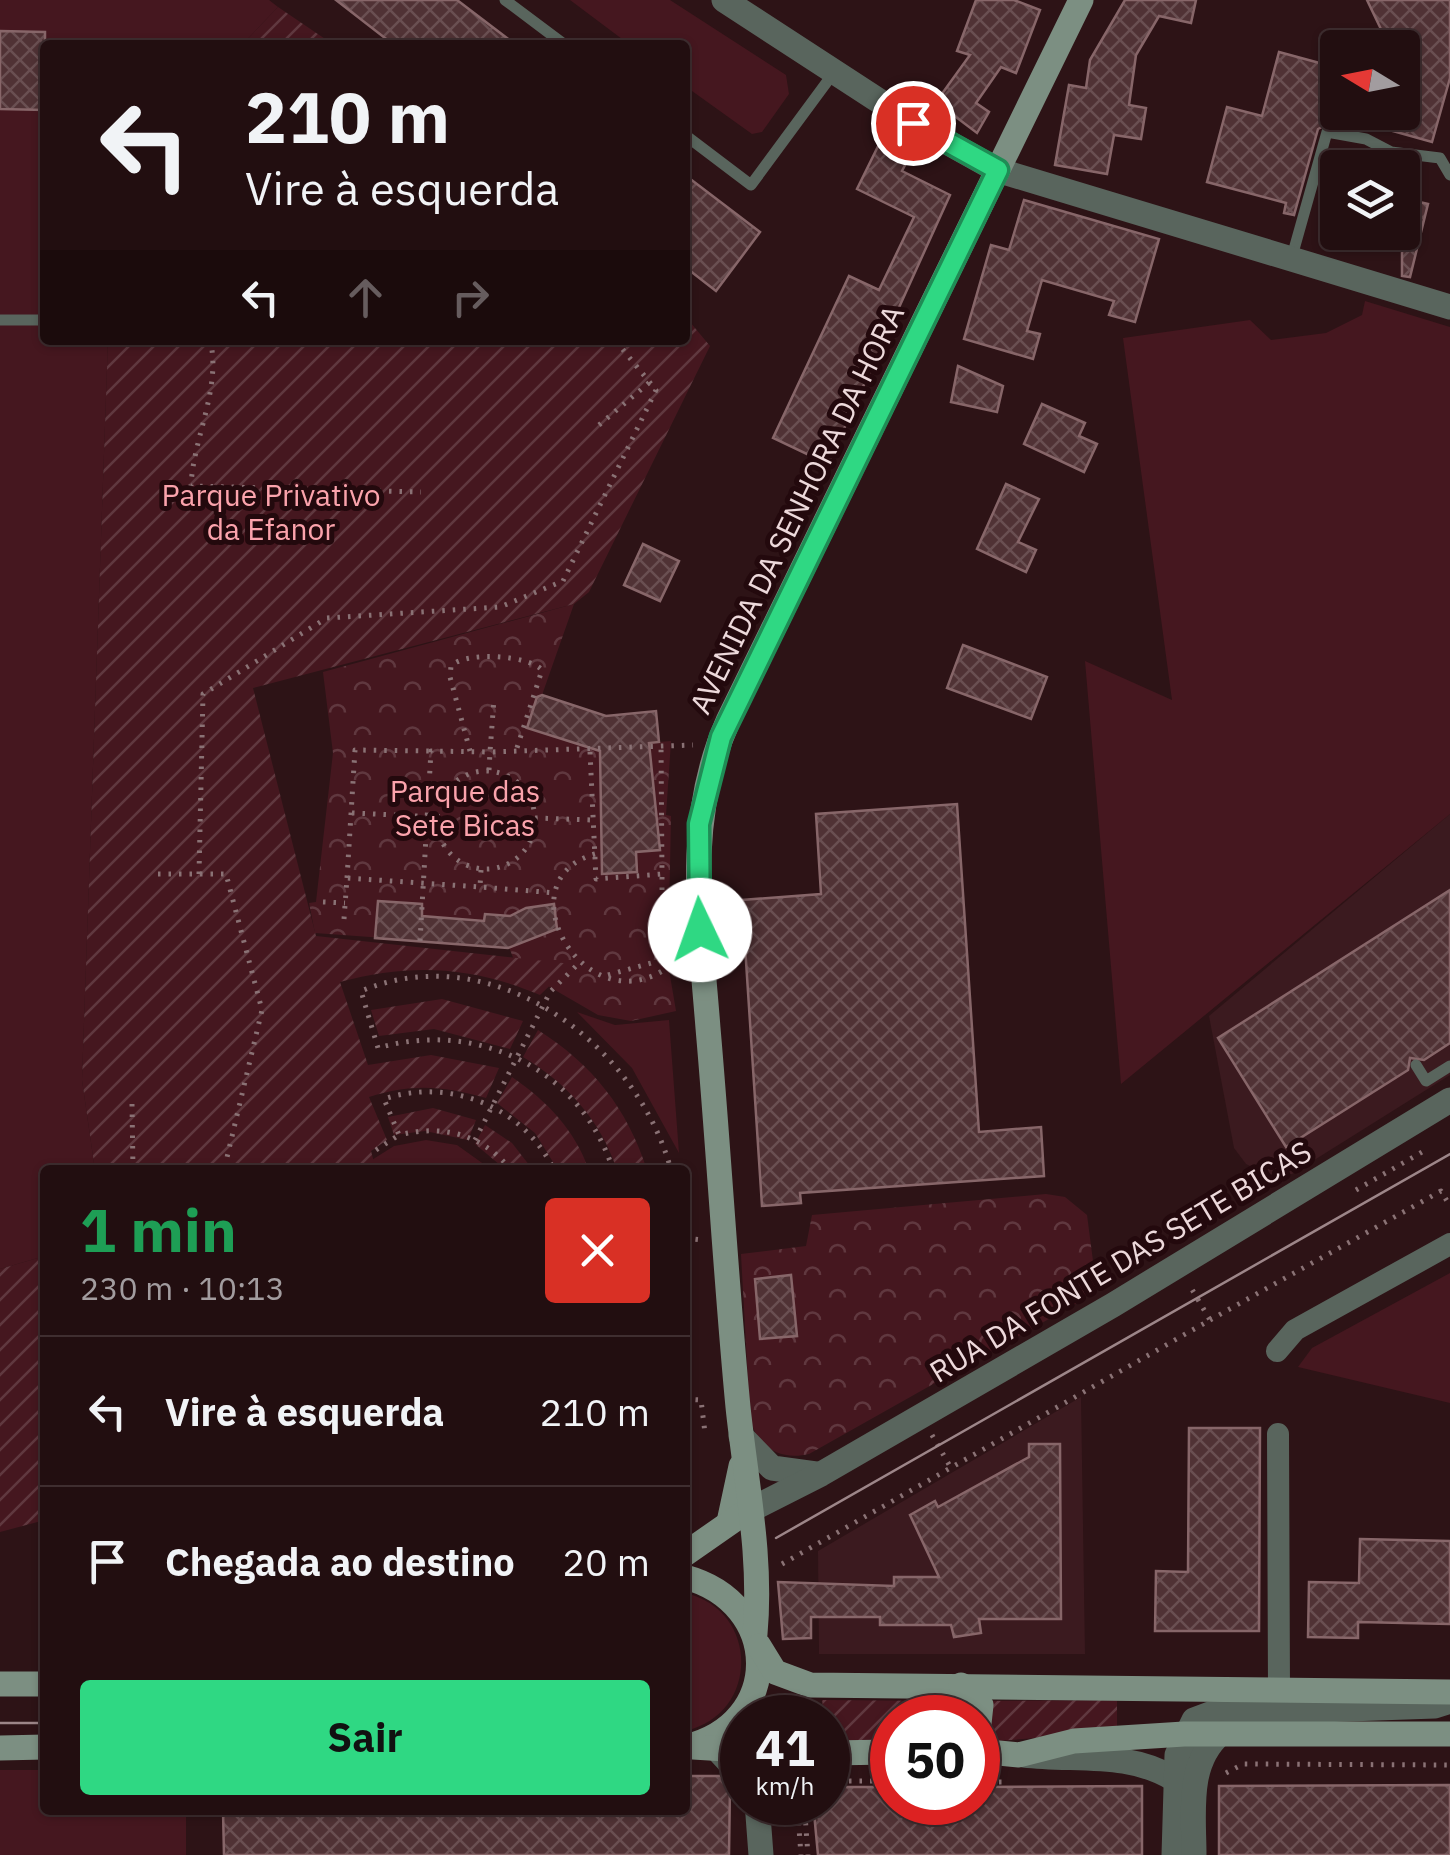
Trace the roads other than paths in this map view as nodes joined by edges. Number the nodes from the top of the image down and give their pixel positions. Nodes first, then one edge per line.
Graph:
1 (504, 0) edge
2 (724, 0) edge
3 (1081, 0) edge
4 (557, 40) edge
5 (835, 71) junction
6 (690, 139) edge
7 (998, 170) junction
8 (1450, 175) edge
9 (1291, 260) junction
10 (1450, 306) edge
11 (0, 320) edge
12 (40, 320) edge
13 (1416, 1065) dead end
14 (1450, 1066) edge
15 (1450, 1100) edge
16 (1450, 1244) edge
17 (1277, 1350) dead end
18 (1278, 1434) dead end
19 (741, 1436) junction
20 (822, 1474) junction
21 (754, 1508) junction
22 (729, 1522) junction
23 (690, 1550) edge
24 (690, 1578) edge
25 (757, 1640) junction
26 (0, 1684) edge
27 (40, 1684) edge
28 (961, 1684) junction
29 (1279, 1690) junction
30 (1450, 1692) edge
31 (971, 1695) edge
32 (1450, 1701) edge
33 (1221, 1733) junction
34 (1184, 1734) junction
35 (1450, 1734) edge
36 (690, 1746) edge
37 (40, 1747) edge
38 (690, 1747) edge
39 (0, 1748) edge
40 (720, 1749) edge
41 (1000, 1758) edge
42 (1017, 1764) junction
43 (1174, 1779) junction
44 (759, 1825) edge
45 (761, 1855) edge
46 (1174, 1855) edge
47 (1194, 1855) edge

1 - 4 lane
2 - 5 street
3 - 7 main road, AVENIDA DA SENHORA DA HORA
5 - 6 lane
5 - 7 street
7 - 9 street
7 - 19 main road, AVENIDA DA SENHORA DA HORA
8 - 9 lane
9 - 10 street
11 - 12 lane
13 - 14 lane
15 - 20 street, RUA DA FONTE DAS SETE BICAS
16 - 17 street
18 - 29 street
19 - 20 street
19 - 21 main road, AVENIDA DA SENHORA DA HORA
19 - 22 main road, AVENIDA DA SENHORA DA HORA
20 - 21 street, RUA DA FONTE DAS SETE BICAS
21 - 22 main road, RUA DA FONTE DAS SETE BICAS
21 - 25 main road, AVENIDA DA SENHORA DA HORA
22 - 23 main road, RUA DA FONTE DAS SETE BICAS
24 - 25 main road
25 - 28 main road
25 - 36 main road, AVENIDA DA SENHORA DA HORA
26 - 27 main road
28 - 29 main road
28 - 31 main road
29 - 30 main road
32 - 34 street
33 - 34 main road
33 - 35 main road
33 - 47 street
34 - 42 main road
34 - 43 street
37 - 39 main road
38 - 40 main road
41 - 42 main road
42 - 43 street
43 - 46 street
44 - 45 street

